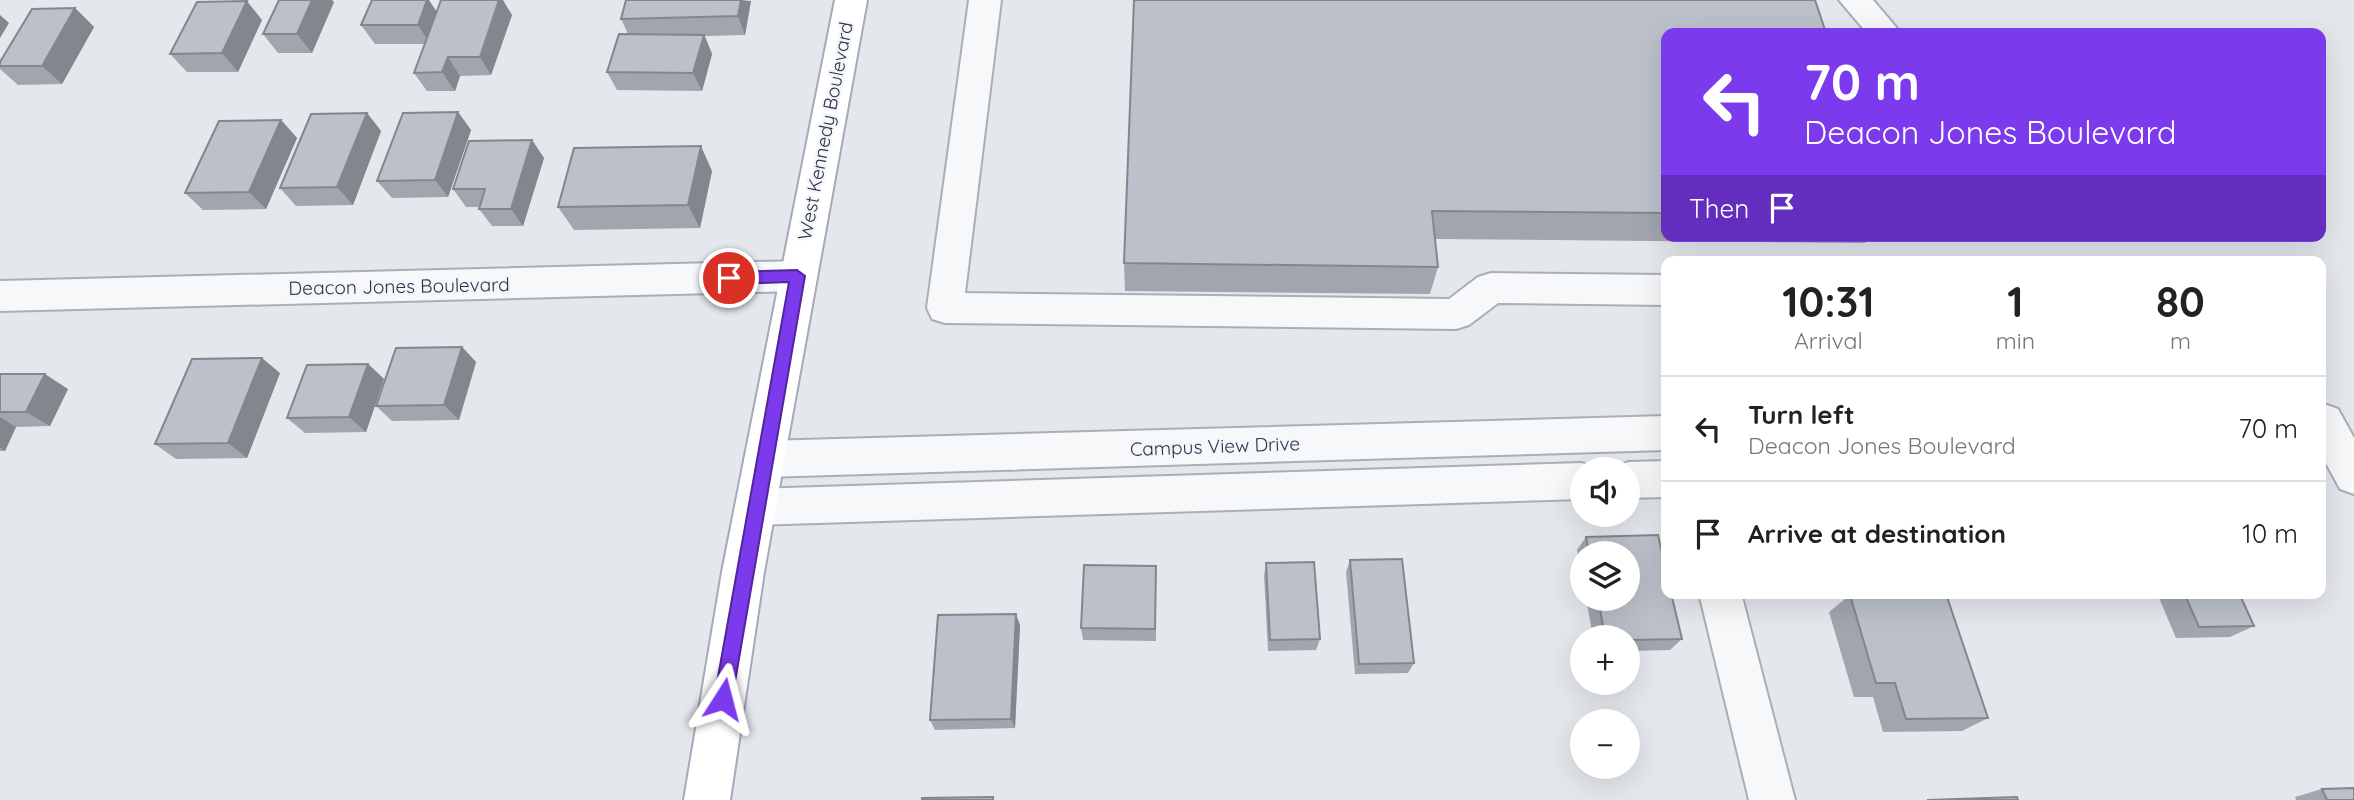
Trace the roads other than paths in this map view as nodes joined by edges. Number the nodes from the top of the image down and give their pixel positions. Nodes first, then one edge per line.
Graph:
1 (850, 0) edge
2 (985, 0) edge
3 (1855, 0) edge
4 (1880, 28) edge
5 (797, 276) junction
6 (1661, 290) edge
7 (0, 296) edge
8 (2333, 420) edge
9 (1661, 433) edge
10 (764, 459) junction
11 (2344, 466) edge
12 (1661, 479) edge
13 (1640, 480) edge
14 (1570, 481) edge
15 (755, 507) junction
16 (1722, 599) edge
17 (707, 800) edge
18 (1772, 800) edge

1 - 5 main road, West Kennedy Boulevard
2 - 6 street
3 - 4 street
5 - 7 street, Deacon Jones Boulevard
5 - 10 main road, West Kennedy Boulevard
8 - 11 street
9 - 10 street, Campus View Drive
10 - 15 main road, West Kennedy Boulevard
12 - 13 street
14 - 15 street
15 - 17 main road, West Kennedy Boulevard
16 - 18 street

